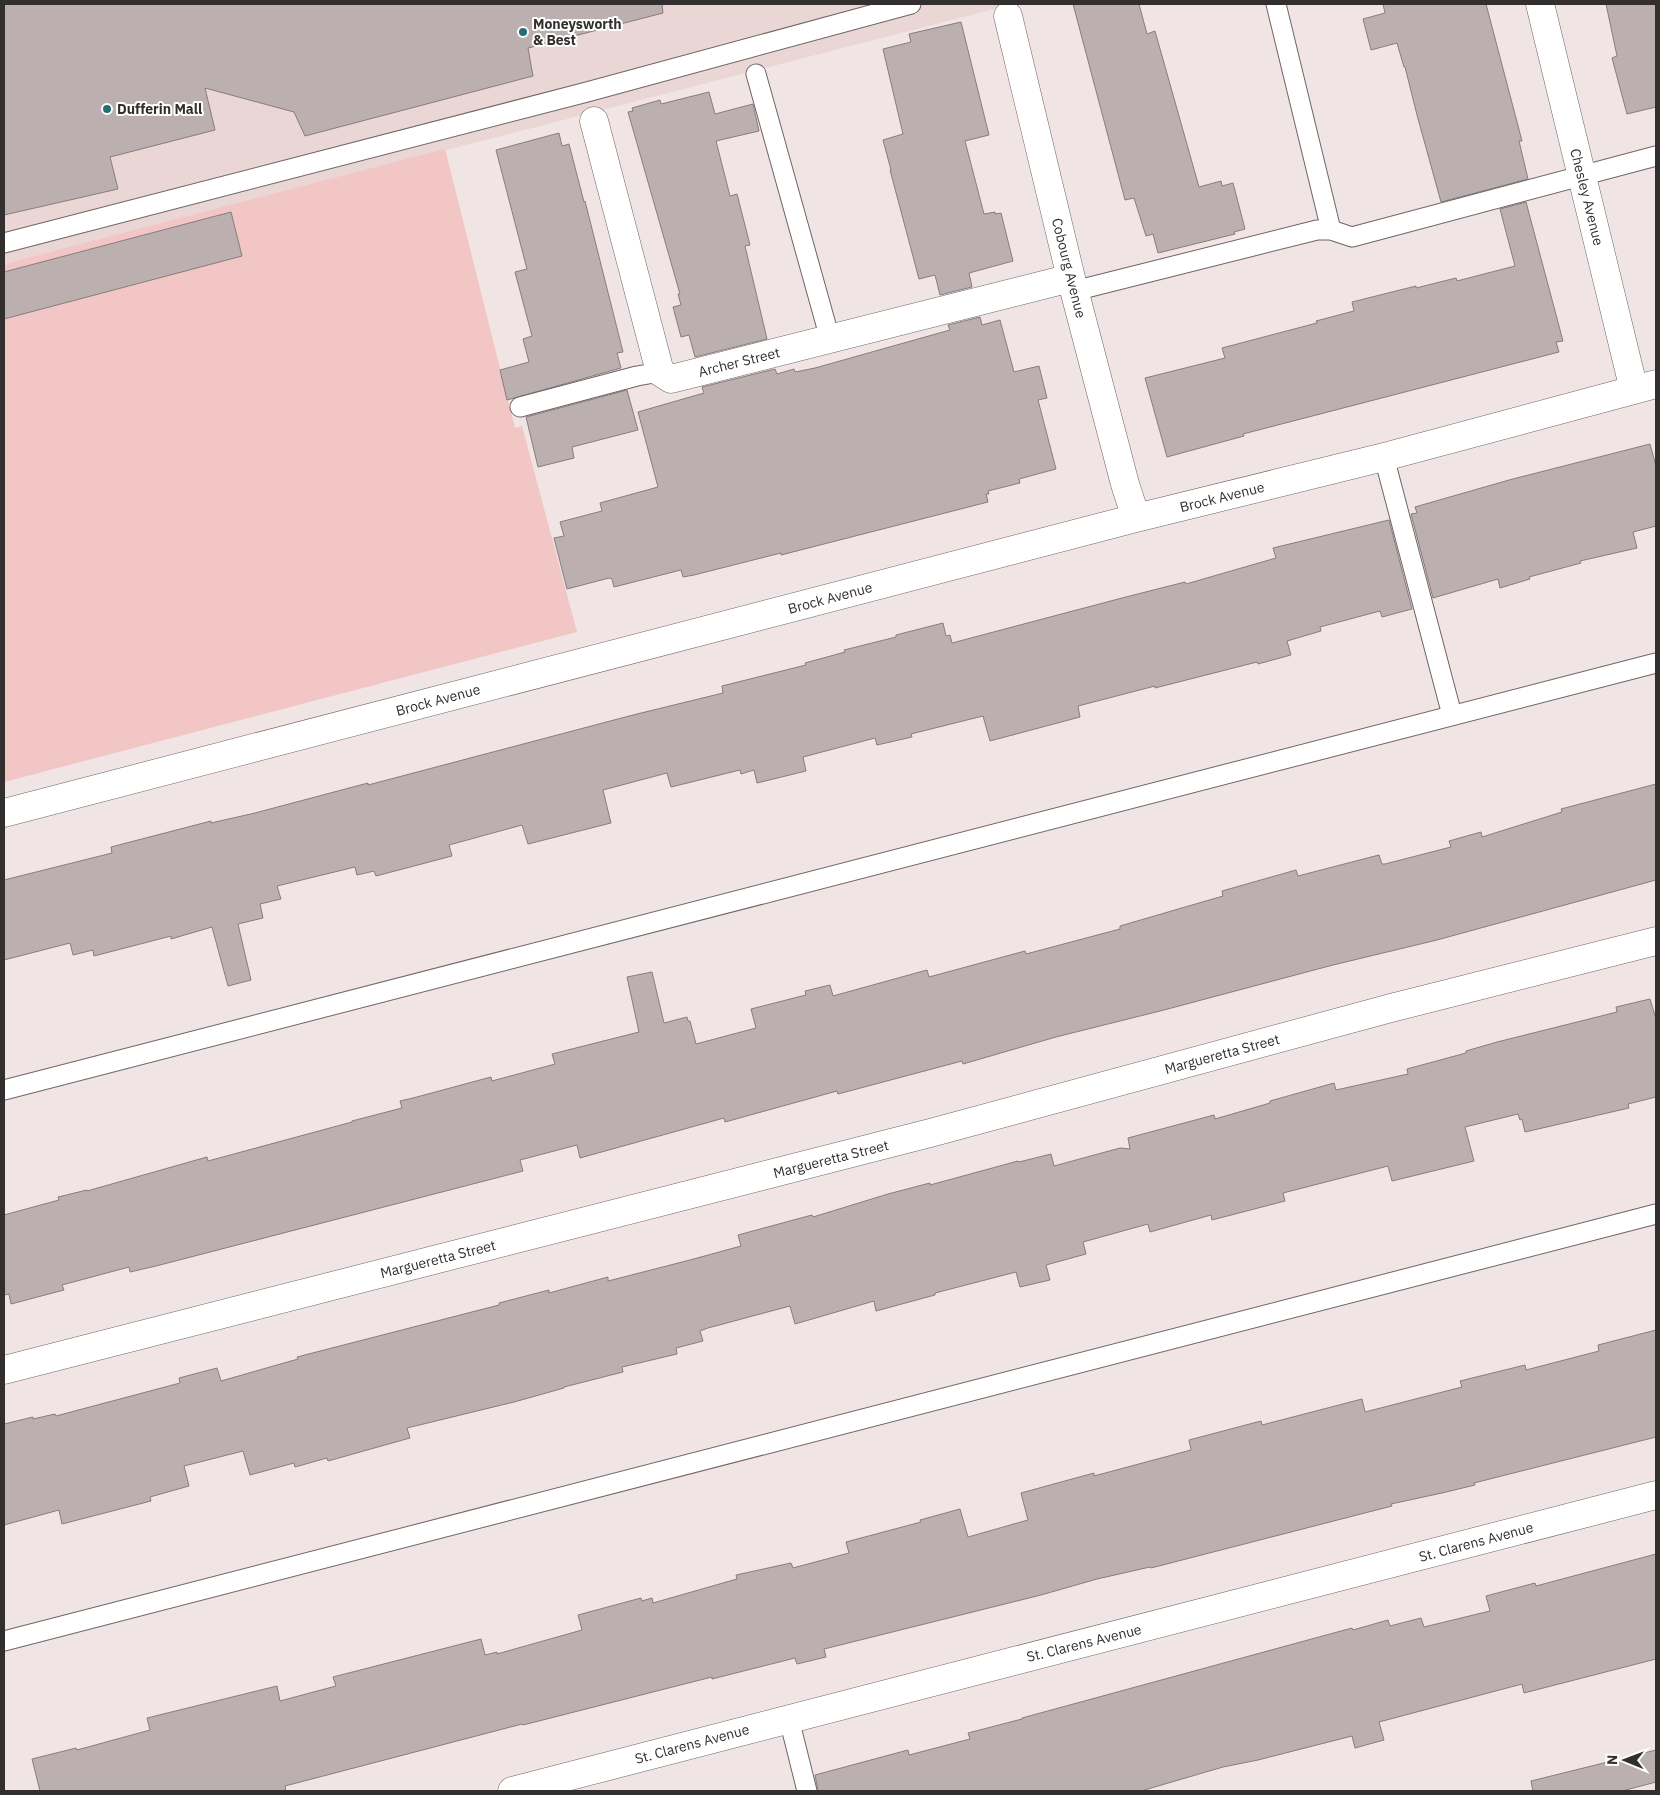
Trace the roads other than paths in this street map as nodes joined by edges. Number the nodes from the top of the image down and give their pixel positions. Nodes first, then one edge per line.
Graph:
1 (912, 4) edge
2 (1276, 4) edge
3 (1540, 4) edge
4 (1008, 16) dead end
5 (756, 74) dead end
6 (594, 121) dead end
7 (1656, 156) edge
8 (1582, 175) junction
9 (1330, 230) junction
10 (4, 243) edge
11 (1073, 285) junction
12 (830, 339) junction
13 (660, 372) junction
14 (1645, 387) edge
15 (520, 407) dead end
16 (1384, 457) junction
17 (1136, 518) junction
18 (1656, 663) edge
19 (1452, 715) junction
20 (4, 813) edge
21 (1656, 942) edge
22 (4, 1090) edge
23 (1656, 1214) edge
24 (4, 1370) edge
25 (1656, 1495) edge
26 (4, 1641) edge
27 (789, 1719) junction
28 (512, 1791) edge
29 (807, 1791) edge

1 - 10 lane
2 - 9 lane
3 - 8 street, Chesley Avenue
4 - 11 street, Cobourg Avenue
5 - 12 lane
6 - 13 street
7 - 8 lane
8 - 9 lane
8 - 14 street, Chesley Avenue
9 - 11 lane
11 - 12 street, Archer Street
11 - 17 street, Cobourg Avenue
12 - 13 street, Archer Street
13 - 15 lane
14 - 16 street, Brock Avenue
16 - 17 street, Brock Avenue
16 - 19 lane
17 - 20 street, Brock Avenue
18 - 19 lane
19 - 22 lane
21 - 24 street, Margueretta Street
23 - 26 lane
25 - 27 street, St. Clarens Avenue
27 - 28 street, St. Clarens Avenue
27 - 29 lane

